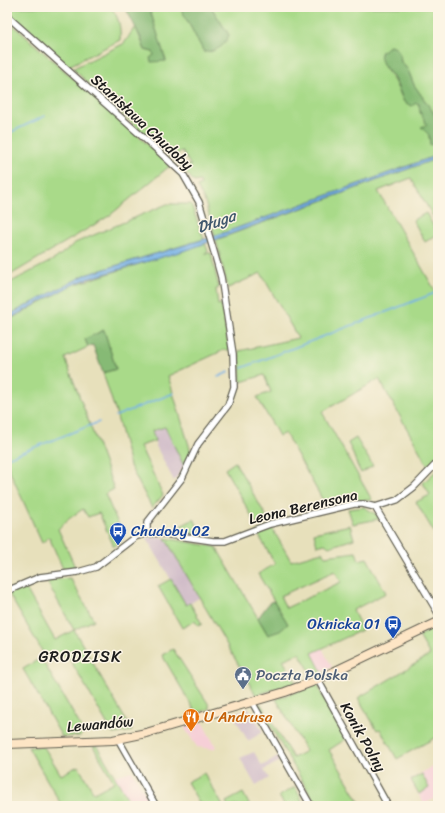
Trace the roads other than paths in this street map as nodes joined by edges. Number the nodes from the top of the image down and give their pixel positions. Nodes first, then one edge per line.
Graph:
1 (7, 16) edge
2 (438, 462) edge
3 (375, 507) junction
4 (147, 533) junction
5 (7, 591) edge
6 (438, 613) edge
7 (438, 622) edge
8 (318, 680) junction
9 (252, 702) junction
10 (118, 739) junction
11 (7, 744) edge
12 (156, 806) edge
13 (311, 806) edge
14 (388, 806) edge

1 - 4 street, Stanisława Chudoby
2 - 3 street, Leona Berensona
3 - 4 street, Leona Berensona
3 - 6 street
4 - 5 street, Leona Berensona
7 - 8 street, Lewandów
8 - 9 street, Lewandów
8 - 14 street, Konik Polny
9 - 10 street, Lewandów
9 - 13 street
10 - 11 street, Lewandów
10 - 12 street

